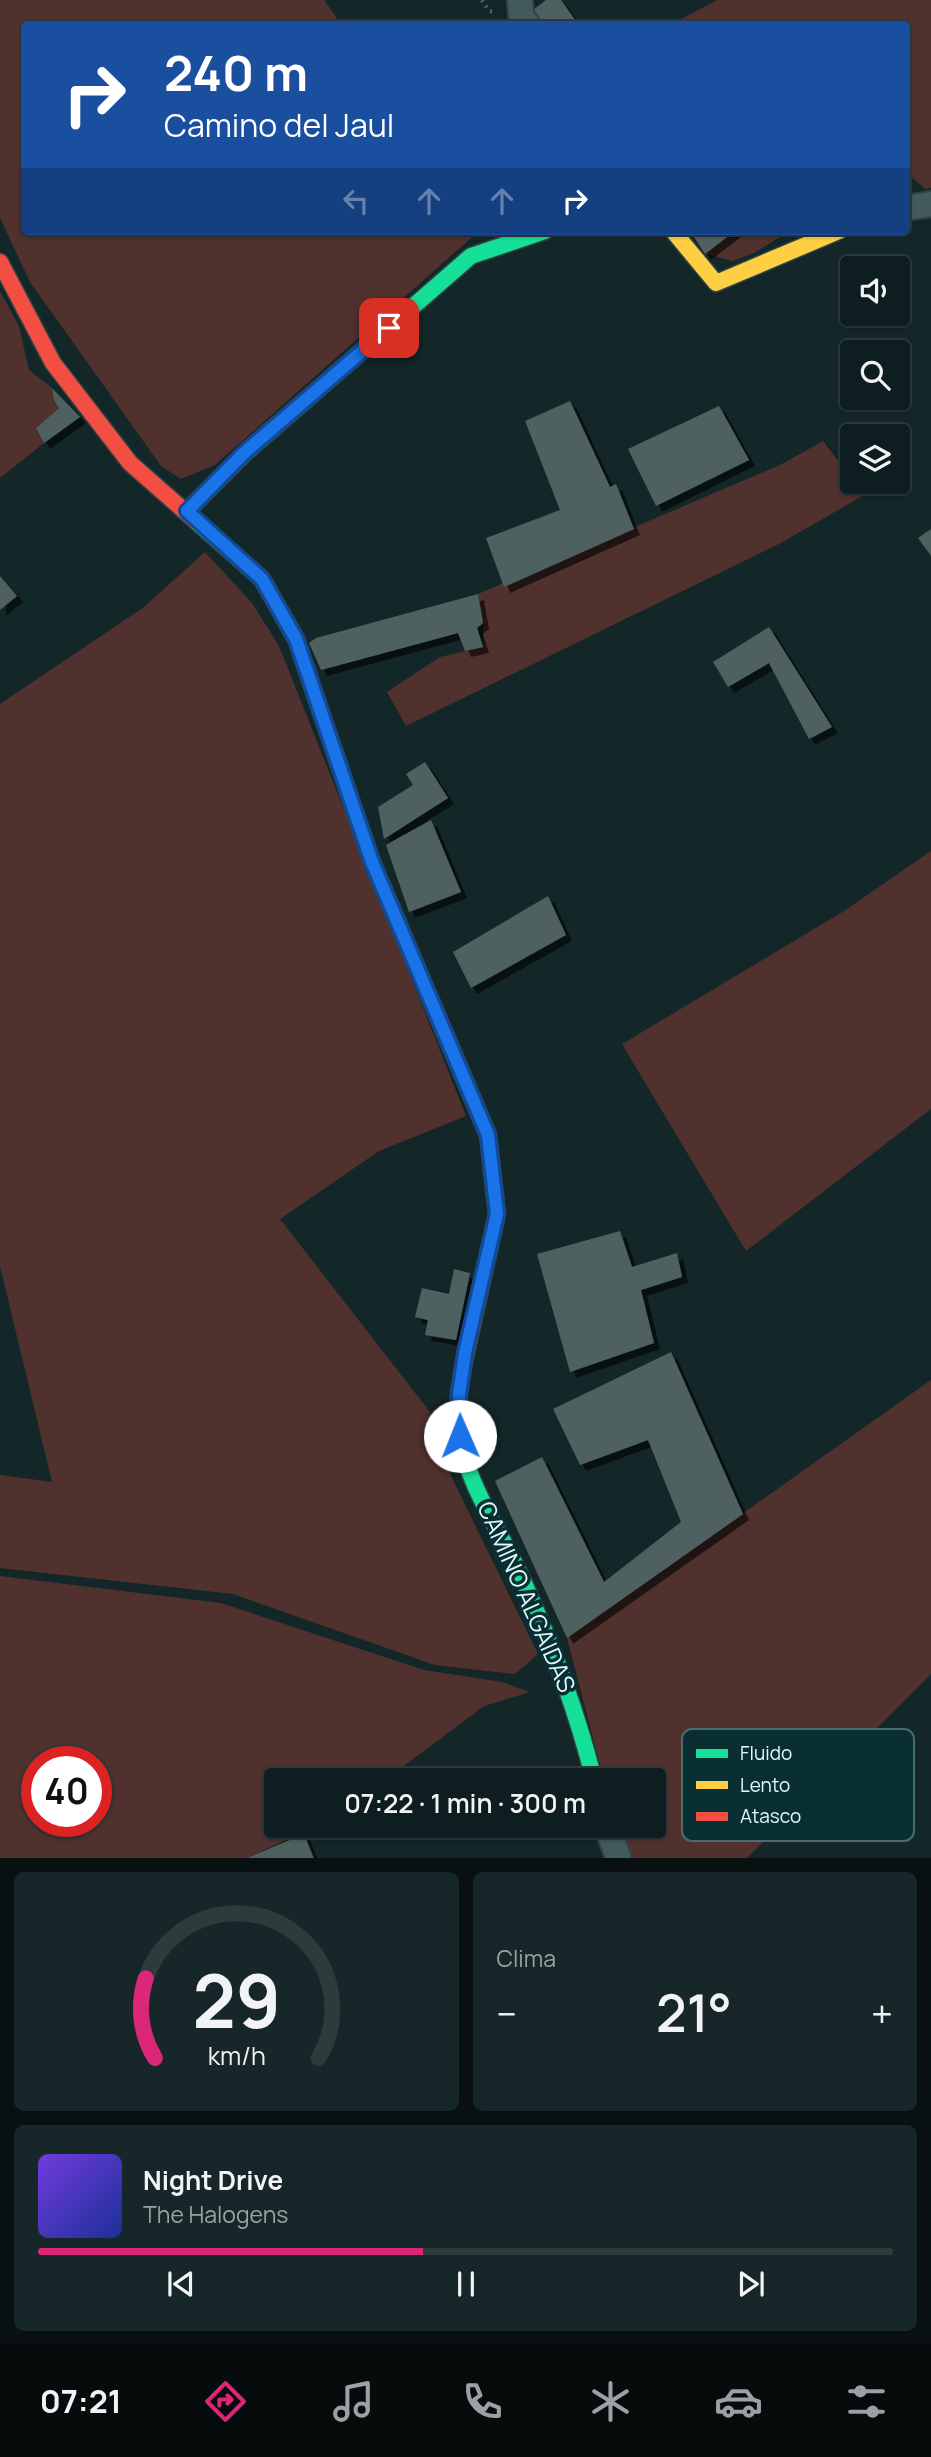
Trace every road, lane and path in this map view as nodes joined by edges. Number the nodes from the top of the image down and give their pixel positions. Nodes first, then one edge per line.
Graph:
1 (520, 0) edge
2 (525, 21) edge
3 (931, 204) edge
4 (910, 207) edge
5 (533, 235) edge
6 (676, 235) edge
7 (830, 235) edge
8 (0, 262) edge
9 (187, 511) junction
10 (591, 1768) edge
11 (611, 1838) edge
12 (619, 1858) edge

1 - 2 street
3 - 4 street
5 - 9 street
6 - 7 street
8 - 9 street, CAMINO ALGAIDAS
9 - 10 street, CAMINO ALGAIDAS
11 - 12 street

